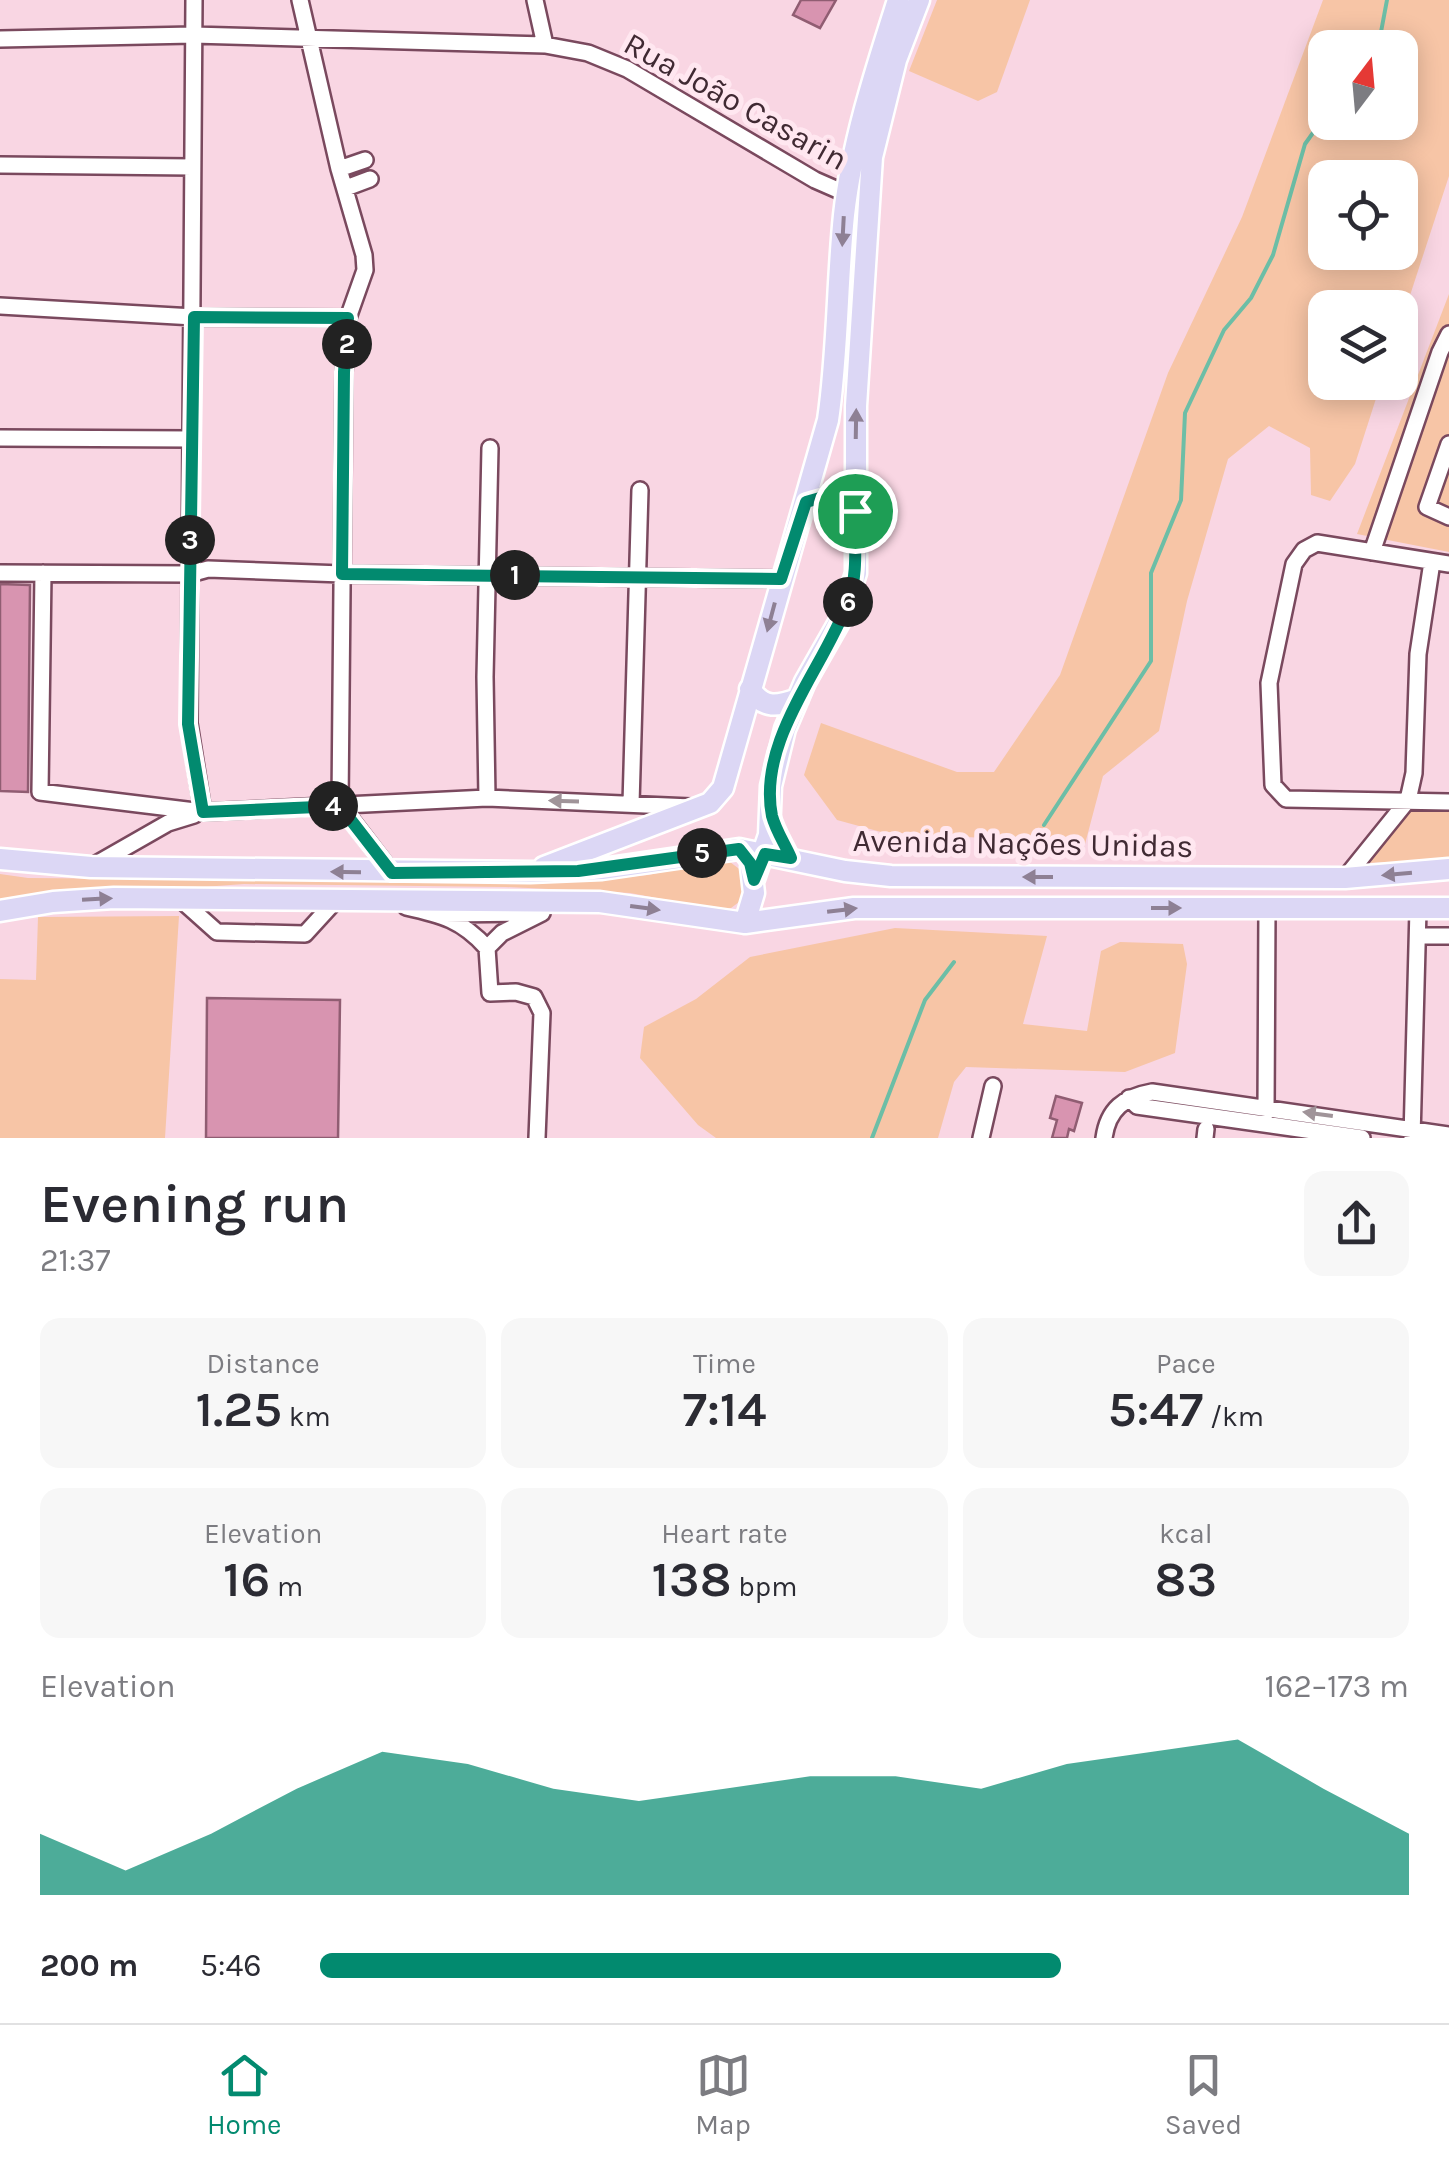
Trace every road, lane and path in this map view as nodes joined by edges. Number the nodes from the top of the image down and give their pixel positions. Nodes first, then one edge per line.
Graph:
1 (194, 0) edge
2 (300, 0) edge
3 (535, 0) edge
4 (898, 0) edge
5 (919, 0) edge
6 (193, 34) junction
7 (307, 36) junction
8 (0, 39) edge
9 (544, 45) junction
10 (365, 160) dead end
11 (0, 166) edge
12 (192, 167) junction
13 (338, 168) junction
14 (370, 180) dead end
15 (346, 188) junction
16 (847, 194) junction
17 (0, 306) edge
18 (194, 317) junction
19 (348, 318) junction
20 (1449, 334) edge
21 (0, 438) edge
22 (190, 440) junction
23 (1449, 444) edge
24 (490, 448) dead end
25 (640, 490) dead end
26 (806, 502) junction
27 (855, 511) junction
28 (1449, 518) edge
29 (1372, 552) junction
30 (1432, 562) junction
31 (1449, 564) edge
32 (0, 574) edge
33 (44, 574) junction
34 (190, 574) junction
35 (342, 574) junction
36 (487, 575) junction
37 (636, 576) junction
38 (781, 579) junction
39 (750, 690) junction
40 (798, 699) junction
41 (770, 786) junction
42 (487, 798) junction
43 (1408, 800) junction
44 (1449, 802) edge
45 (630, 804) junction
46 (340, 806) junction
47 (697, 807) junction
48 (203, 812) junction
49 (739, 849) junction
50 (765, 854) junction
51 (791, 858) junction
52 (0, 859) edge
53 (91, 867) junction
54 (1449, 870) edge
55 (530, 872) junction
56 (392, 873) junction
57 (1345, 878) junction
58 (754, 880) junction
59 (179, 898) junction
60 (337, 899) junction
61 (372, 899) junction
62 (600, 902) junction
63 (1267, 908) junction
64 (1449, 908) edge
65 (1418, 909) junction
66 (0, 911) edge
67 (542, 912) junction
68 (436, 914) junction
69 (745, 923) junction
70 (1418, 936) junction
71 (1449, 936) edge
72 (487, 948) junction
73 (993, 1086) dead end
74 (1265, 1115) junction
75 (1412, 1134) edge
76 (1309, 1135) edge
77 (1449, 1135) edge
78 (1336, 1137) edge
79 (536, 1138) edge
80 (981, 1138) edge
81 (1104, 1138) edge
82 (1362, 1138) edge

1 - 6 street
2 - 7 street
3 - 9 street
4 - 16 main road
27 -> 5 main road
6 - 7 street, Rua João Casarin
6 - 8 street, Rua João Casarin
6 - 12 street
7 - 9 street, Rua João Casarin
7 - 13 street
9 - 16 street, Rua João Casarin
10 - 13 street
11 - 12 street
12 - 18 street
13 - 15 street
14 - 15 street
15 - 19 street
16 -> 26 main road
17 - 18 street
18 - 19 street
18 - 22 street
19 - 35 street
20 - 29 street
21 - 22 street
22 - 34 street
23 - 28 street
24 - 36 street
25 - 37 street
26 - 27 main road
26 - 38 main road
27 - 40 main road
29 - 30 street
29 - 43 street
30 - 31 street
30 - 43 street
32 - 33 street
33 - 34 street
33 - 48 street
34 - 35 street
34 - 48 street
35 - 36 street
35 - 46 street
36 - 37 street
36 - 42 street
37 - 38 street
37 - 45 street
38 -> 39 main road
39 - 40 main road
39 - 47 main road
40 - 41 main road
41 - 50 main road
41 - 51 main road
45 -> 42 street
42 - 46 street
43 - 44 street
43 - 57 street
45 - 47 street
46 - 48 street
46 - 56 street
47 - 55 main road
48 - 53 street
49 - 50 main road, Avenida Nações Unidas
49 - 55 main road, Avenida Nações Unidas
49 - 58 main road
50 - 51 main road, Avenida Nações Unidas
50 - 58 main road
57 -> 51 main road, Avenida Nações Unidas
52 - 53 main road, Avenida Nações Unidas
56 -> 53 main road, Avenida Nações Unidas
54 -> 57 main road, Avenida Nações Unidas
55 - 56 main road, Avenida Nações Unidas
57 - 63 main road
58 - 69 main road
59 - 60 main road, Avenida Nações Unidas
59 - 60 street
66 -> 59 main road, Avenida Nações Unidas
60 - 61 main road, Avenida Nações Unidas
61 - 62 main road, Avenida Nações Unidas
61 - 68 street
62 - 67 street
62 -> 69 main road, Avenida Nações Unidas
63 - 65 main road, Avenida Nações Unidas
69 -> 63 main road, Avenida Nações Unidas
63 - 74 street
64 - 65 main road, Avenida Nações Unidas
65 - 70 street
67 - 68 street
67 - 72 street
68 - 72 street
70 - 71 street
70 - 75 street
72 - 79 street
73 - 80 street
75 -> 74 street
74 - 76 street
74 - 81 street
75 - 77 street
76 - 78 street
78 - 82 street

